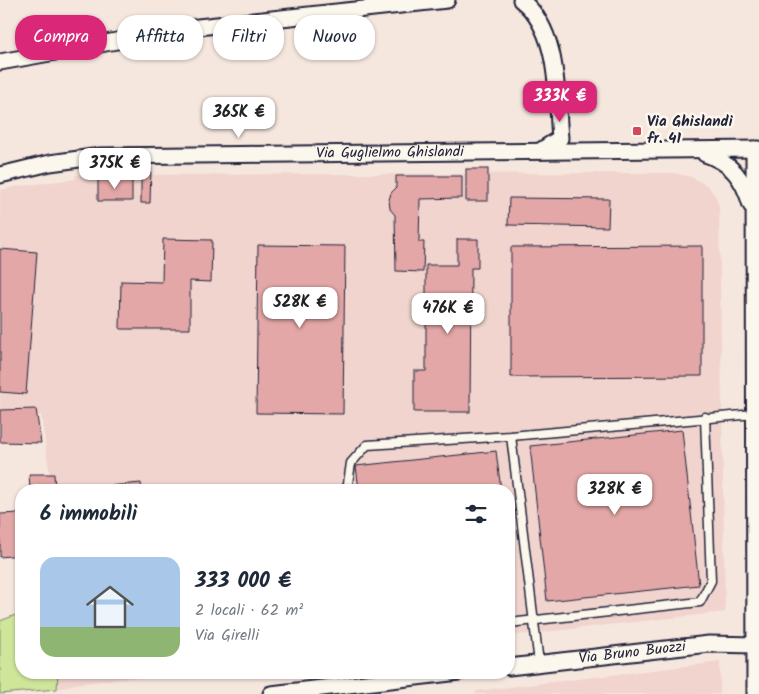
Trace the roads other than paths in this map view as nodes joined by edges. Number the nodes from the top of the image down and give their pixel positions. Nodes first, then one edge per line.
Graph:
1 (447, 0) edge
2 (522, 0) edge
3 (0, 62) edge
4 (560, 138) junction
5 (757, 149) edge
6 (641, 150) junction
7 (692, 150) junction
8 (539, 152) junction
9 (479, 153) junction
10 (1, 174) edge
11 (756, 209) edge
12 (756, 237) edge
13 (756, 357) edge
14 (754, 414) junction
15 (705, 417) junction
16 (511, 436) junction
17 (348, 484) edge
18 (757, 507) edge
19 (534, 620) junction
20 (515, 622) edge
21 (755, 645) junction
22 (539, 663) junction
23 (515, 666) edge
24 (351, 679) edge
25 (271, 694) edge
26 (755, 694) edge

1 - 3 street
2 - 4 street
4 - 6 street, Via Guglielmo Ghislandi
4 - 8 street
4 - 9 street, Via Guglielmo Ghislandi
5 - 7 street, Via Guglielmo Ghislandi
5 - 11 street
6 - 7 street, Via Guglielmo Ghislandi
6 - 8 street, Via Guglielmo Ghislandi
7 - 11 street
8 - 9 street, Via Guglielmo Ghislandi
9 - 10 street, Via Guglielmo Ghislandi
11 - 12 street
12 - 13 street
13 - 14 street
14 - 15 lane
14 - 18 street
15 - 16 lane
15 - 19 lane
16 - 17 lane
16 - 19 lane
18 - 21 street
19 - 20 lane
19 - 22 lane
21 - 22 street, Via Bruno Buozzi
21 - 26 street
22 - 23 street, Via Bruno Buozzi
24 - 25 street

